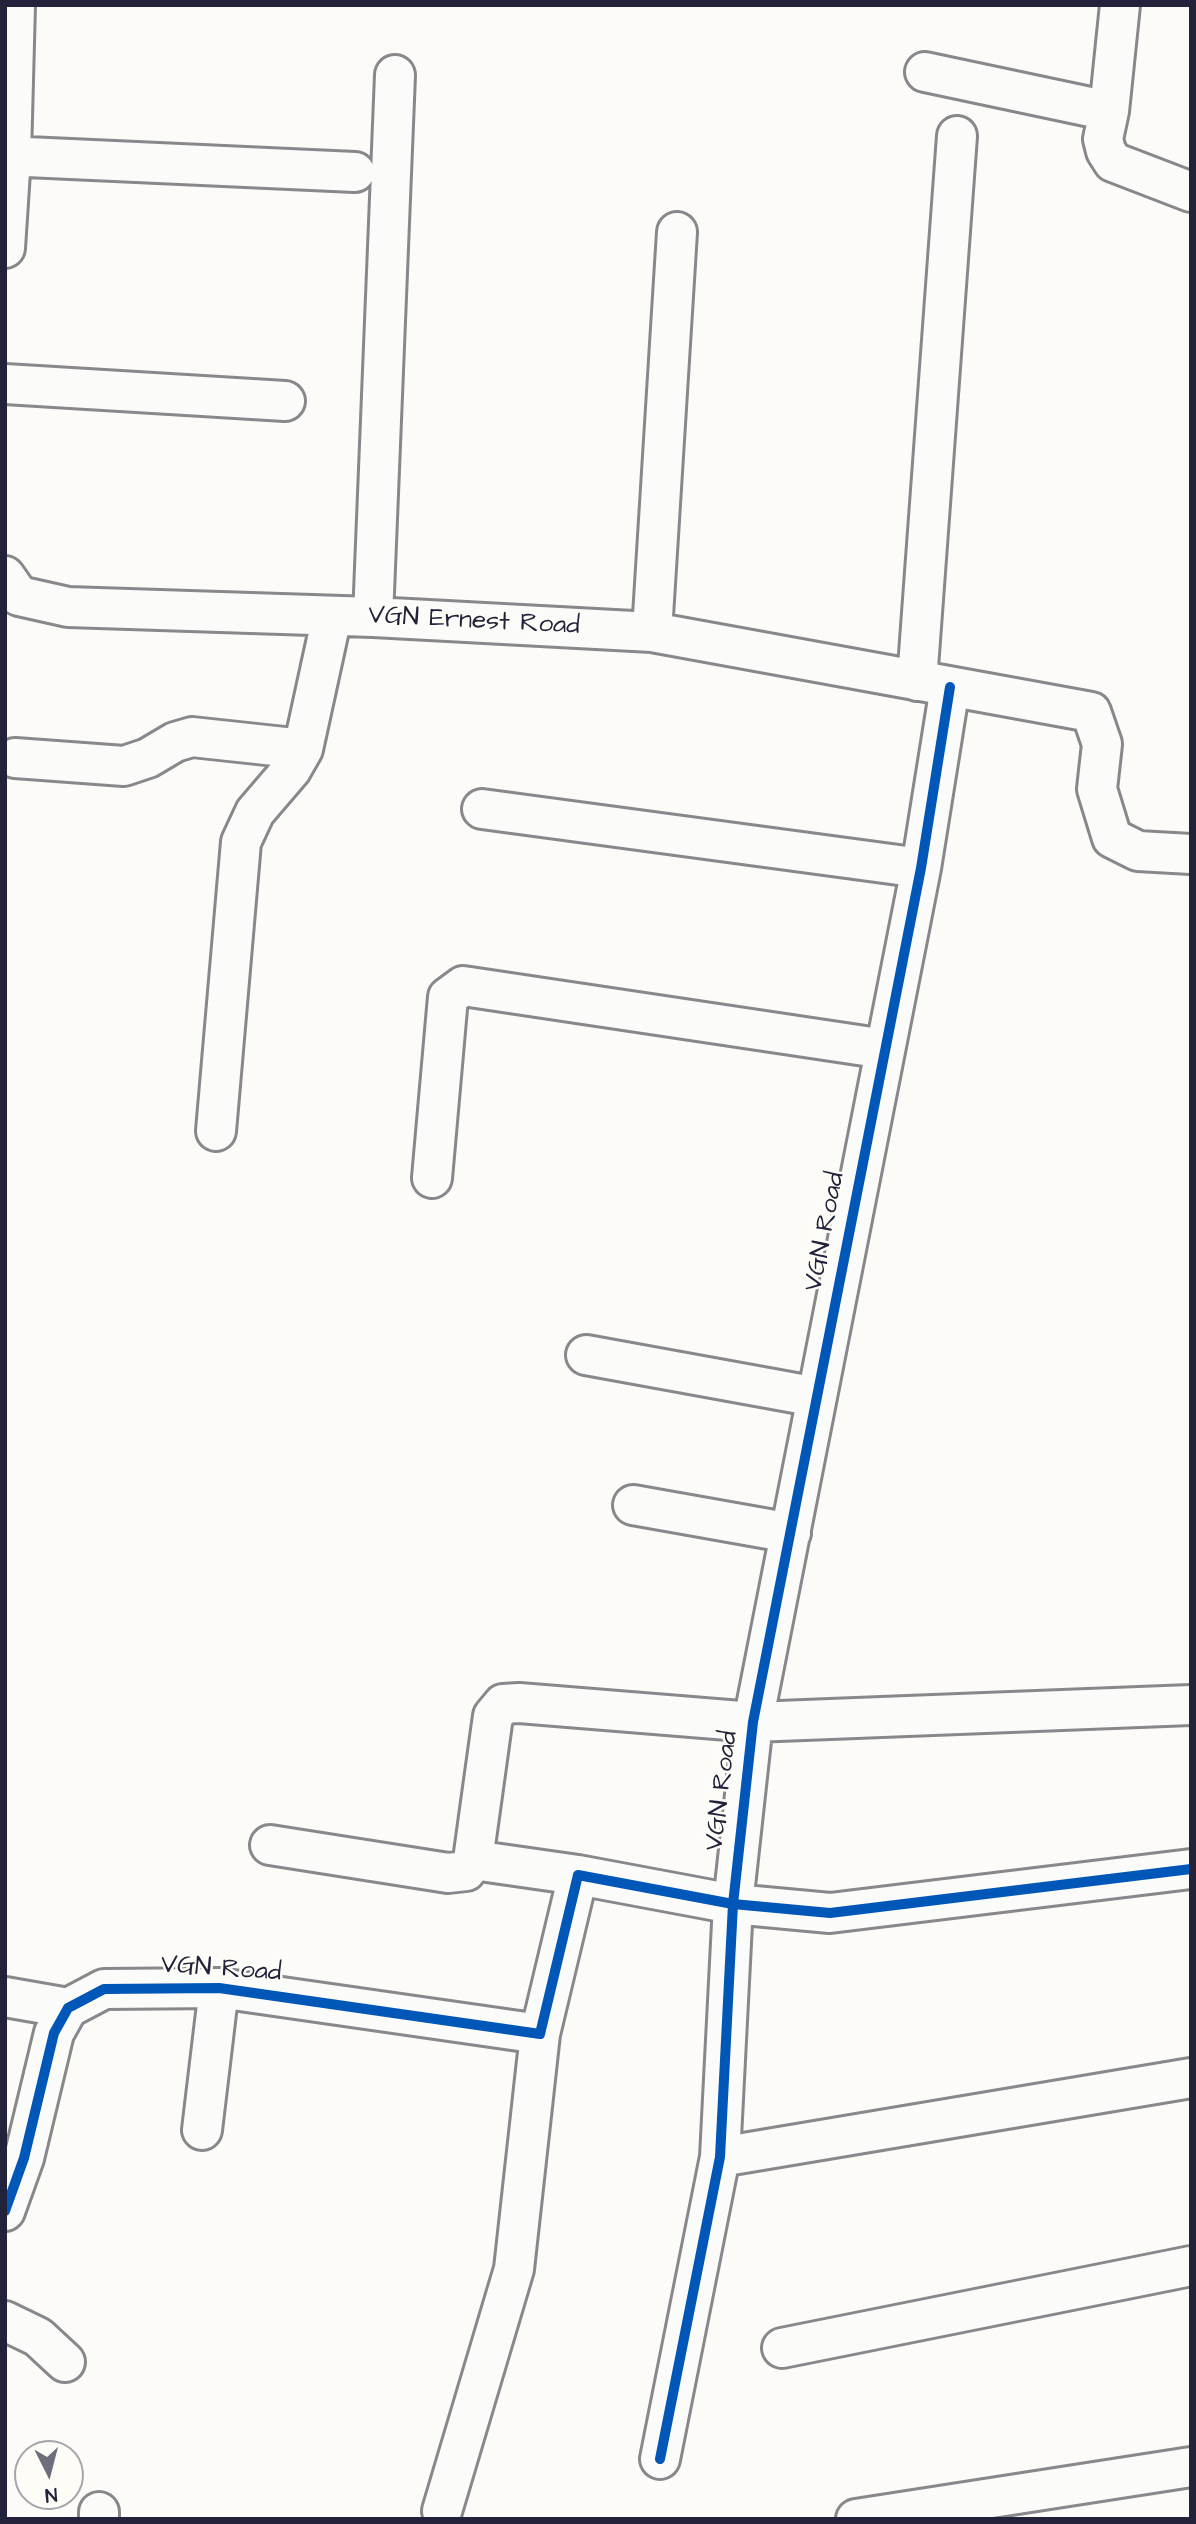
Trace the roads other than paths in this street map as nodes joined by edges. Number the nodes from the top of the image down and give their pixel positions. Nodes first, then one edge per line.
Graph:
1 (15, 5) edge
2 (1119, 5) edge
3 (925, 72) dead end
4 (396, 75) dead end
5 (1109, 111) junction
6 (957, 136) dead end
7 (8, 156) edge
8 (355, 172) dead end
9 (1191, 192) edge
10 (677, 232) dead end
11 (5, 248) edge
12 (5, 384) edge
13 (285, 401) dead end
14 (5, 576) edge
15 (332, 616) junction
16 (373, 617) junction
17 (652, 632) junction
18 (933, 684) junction
19 (303, 749) junction
20 (15, 758) dead end
21 (482, 809) dead end
22 (1191, 854) edge
23 (921, 868) junction
24 (885, 1049) junction
25 (216, 1131) dead end
26 (432, 1178) dead end
27 (586, 1354) dead end
28 (817, 1397) junction
29 (633, 1505) dead end
30 (790, 1533) junction
31 (1191, 1705) edge
32 (753, 1722) junction
33 (270, 1845) dead end
34 (473, 1860) junction
35 (1191, 1869) edge
36 (578, 1875) junction
37 (733, 1904) junction
38 (219, 1988) junction
39 (5, 1997) edge
40 (68, 2008) junction
41 (540, 2034) junction
42 (1191, 2078) edge
43 (202, 2130) dead end
44 (720, 2157) junction
45 (5, 2211) edge
46 (1191, 2266) edge
47 (5, 2321) edge
48 (782, 2348) dead end
49 (65, 2362) dead end
50 (660, 2459) dead end
51 (1191, 2467) edge
52 (442, 2511) dead end
53 (856, 2519) edge

1 - 7 street
2 - 5 street
3 - 5 street
4 - 16 street
5 - 9 street
6 - 18 street, VGN Road
7 - 8 street
7 - 11 street
10 - 17 street
12 - 13 street
14 - 15 street, VGN Ernest Road
15 - 16 street, VGN Ernest Road
15 - 19 street
16 - 17 street, VGN Ernest Road
17 - 18 street, VGN Ernest Road
18 - 22 street, VGN Ernest Road
18 - 23 street, VGN Road
19 - 20 street
19 - 25 street
21 - 23 street
23 - 24 street, VGN Road
24 - 26 street
24 - 28 street, VGN Road
27 - 28 street
28 - 30 street, VGN Road
29 - 30 street
30 - 32 street, VGN Road
31 - 32 street
32 - 34 street
32 - 37 street, VGN Road
33 - 34 street
34 - 36 street
35 - 37 street
36 - 37 street
36 - 41 street
37 - 44 street, VGN Road
38 - 40 street, VGN Road
38 - 41 street, VGN Road
38 - 43 street
39 - 40 street
40 - 45 street
41 - 52 street
42 - 44 street
44 - 50 street, VGN Road
46 - 48 street
47 - 49 street
51 - 53 street

